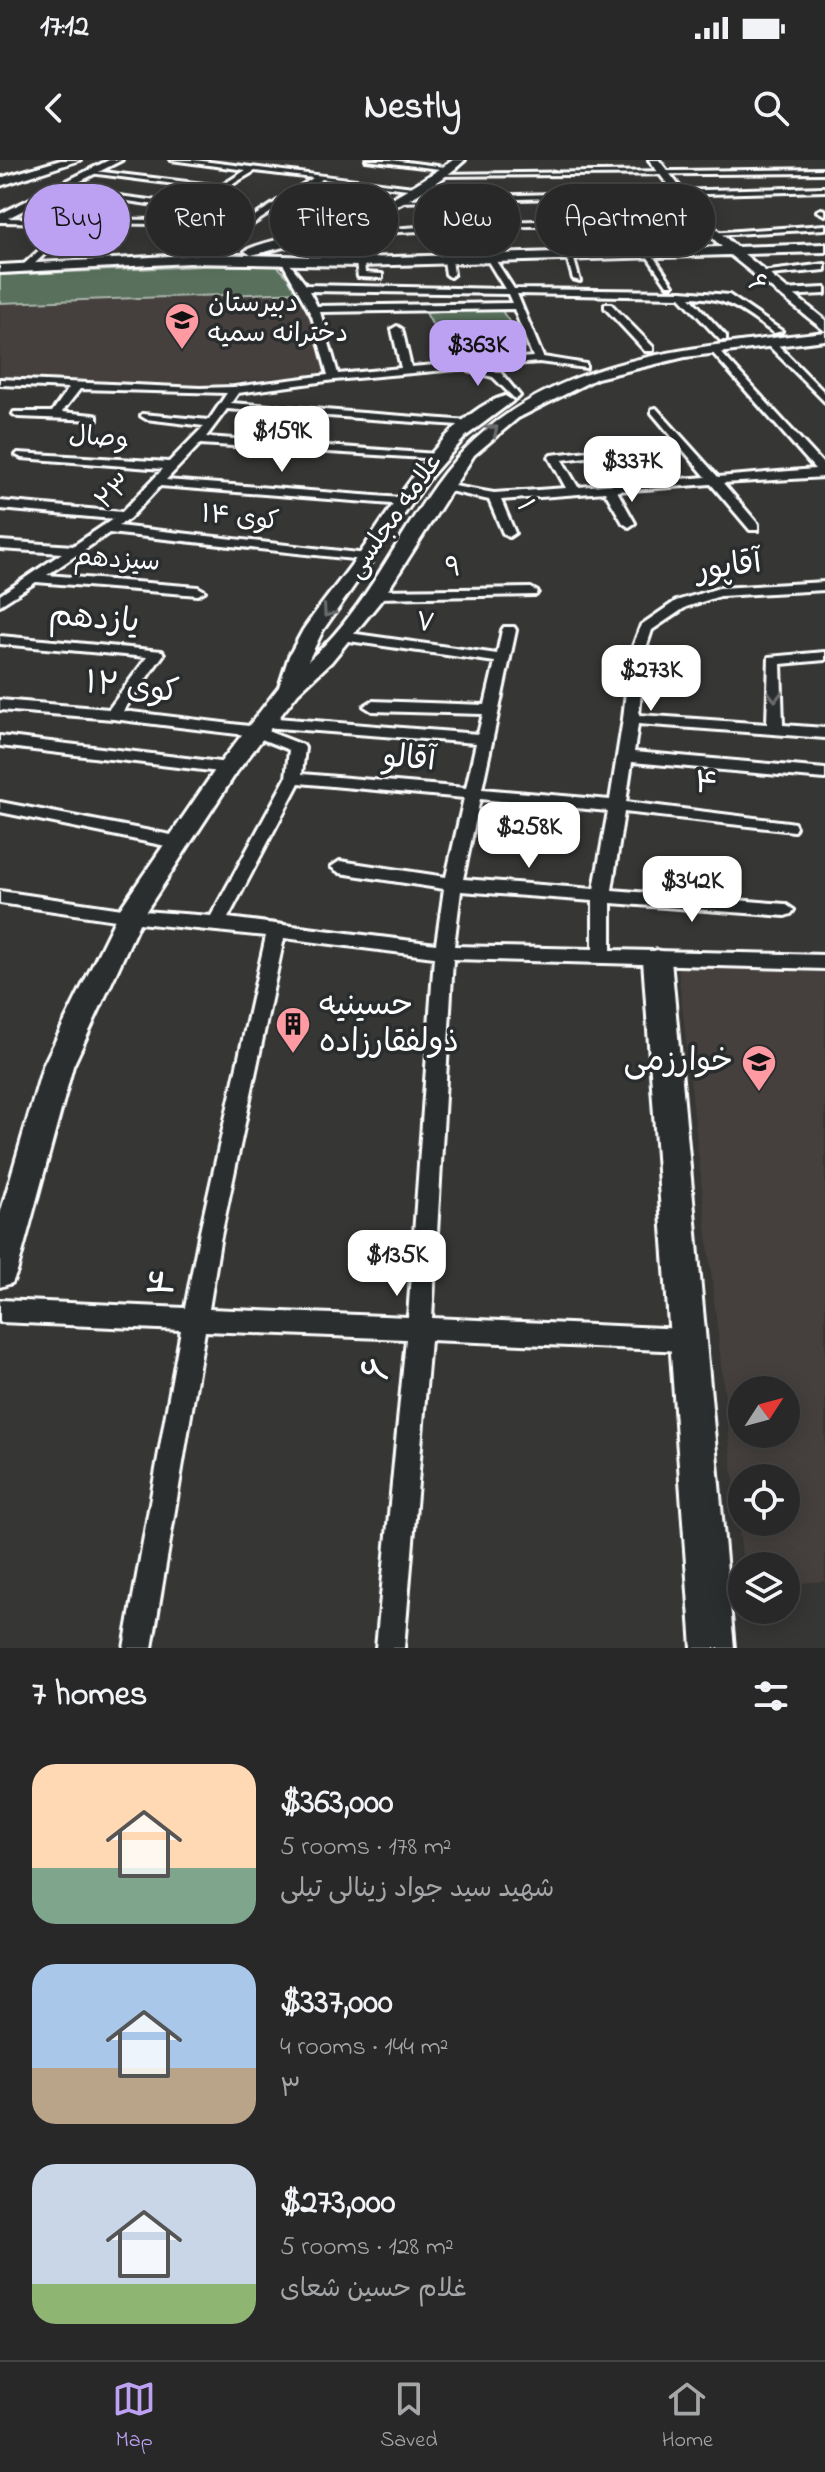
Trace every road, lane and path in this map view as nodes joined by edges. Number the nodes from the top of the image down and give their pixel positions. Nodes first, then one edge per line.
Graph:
1 (53, 160) edge
2 (74, 160) edge
3 (117, 160) edge
4 (175, 160) edge
5 (370, 160) edge
6 (460, 160) edge
7 (580, 160) edge
8 (654, 160) edge
9 (728, 160) edge
10 (793, 160) edge
11 (448, 168) junction
12 (252, 170) junction
13 (825, 171) edge
14 (804, 172) junction
15 (94, 173) junction
16 (665, 174) junction
17 (583, 175) junction
18 (0, 176) edge
19 (436, 176) junction
20 (320, 177) junction
21 (741, 178) junction
22 (0, 182) edge
23 (70, 184) edge
24 (187, 184) edge
25 (228, 184) edge
26 (423, 184) edge
27 (671, 184) edge
28 (414, 188) edge
29 (825, 189) edge
30 (715, 191) edge
31 (749, 191) junction
32 (759, 204) dead end
33 (24, 207) edge
34 (0, 219) edge
35 (146, 222) edge
36 (781, 222) dead end
37 (825, 227) edge
38 (789, 229) junction
39 (715, 233) edge
40 (715, 234) edge
41 (270, 248) edge
42 (825, 248) edge
43 (715, 250) edge
44 (732, 250) junction
45 (38, 256) edge
46 (293, 256) edge
47 (569, 256) joint
48 (649, 256) edge
49 (490, 258) junction
50 (193, 260) junction
51 (448, 260) junction
52 (284, 262) junction
53 (304, 262) junction
54 (360, 262) junction
55 (825, 267) edge
56 (25, 268) junction
57 (0, 270) edge
58 (757, 273) junction
59 (450, 274) dead end
60 (379, 276) dead end
61 (577, 279) dead end
62 (670, 283) dead end
63 (306, 288) junction
64 (825, 291) edge
65 (512, 293) junction
66 (781, 293) junction
67 (682, 294) junction
68 (517, 306) junction
69 (608, 306) dead end
70 (316, 309) junction
71 (825, 327) edge
72 (397, 329) dead end
73 (773, 336) junction
74 (825, 336) edge
75 (719, 343) junction
76 (649, 349) junction
77 (539, 359) junction
78 (582, 366) junction
79 (450, 367) junction
80 (407, 370) junction
81 (599, 373) junction
82 (334, 377) junction
83 (0, 382) edge
84 (77, 385) junction
85 (234, 390) junction
86 (515, 396) junction
87 (825, 399) edge
88 (227, 406) junction
89 (656, 411) dead end
90 (18, 414) dead end
91 (55, 415) junction
92 (146, 416) dead end
93 (93, 418) dead end
94 (212, 424) junction
95 (469, 424) junction
96 (196, 440) junction
97 (598, 453) dead end
98 (22, 455) dead end
99 (436, 457) junction
100 (172, 466) junction
101 (825, 473) edge
102 (715, 480) junction
103 (160, 483) junction
104 (416, 483) junction
105 (442, 488) junction
106 (609, 488) junction
107 (574, 491) junction
108 (494, 497) junction
109 (401, 502) junction
110 (0, 505) edge
111 (125, 516) junction
112 (629, 523) dead end
113 (754, 527) dead end
114 (108, 529) junction
115 (509, 533) dead end
116 (0, 545) edge
117 (77, 550) junction
118 (367, 558) junction
119 (33, 578) junction
120 (825, 586) edge
121 (198, 591) dead end
122 (531, 592) dead end
123 (376, 594) junction
124 (0, 601) edge
125 (509, 630) dead end
126 (342, 636) junction
127 (0, 640) edge
128 (825, 656) edge
129 (501, 659) junction
130 (290, 688) junction
131 (0, 705) edge
132 (372, 706) dead end
133 (493, 710) junction
134 (113, 714) junction
135 (631, 719) junction
136 (261, 727) junction
137 (775, 727) junction
138 (825, 733) edge
139 (487, 739) junction
140 (0, 741) edge
141 (624, 756) junction
142 (228, 768) junction
143 (825, 774) edge
144 (294, 778) junction
145 (475, 794) junction
146 (616, 806) junction
147 (0, 807) edge
148 (788, 827) dead end
149 (176, 842) junction
150 (340, 867) dead end
151 (453, 884) junction
152 (0, 897) edge
153 (602, 897) junction
154 (785, 910) dead end
155 (129, 916) junction
156 (216, 923) junction
157 (276, 933) junction
158 (444, 952) junction
159 (602, 956) junction
160 (657, 960) junction
161 (825, 962) edge
162 (0, 1272) edge
163 (0, 1311) edge
164 (195, 1319) junction
165 (419, 1329) junction
166 (686, 1340) junction
167 (138, 1648) edge
168 (390, 1648) edge
169 (713, 1648) edge

1 - 18 main road
2 - 22 main road
3 - 15 main road
4 - 12 street
5 - 11 street
6 - 11 main road
7 - 17 street
8 - 16 main road
9 - 21 street
10 - 14 street
11 - 19 main road
12 - 20 street
12 - 25 street
13 - 14 street
14 - 21 street
15 - 23 main road
15 - 24 street
16 - 17 street
16 - 21 street
16 - 27 main road
17 - 19 street
19 - 26 main road
20 - 28 street
20 - 50 street
21 - 31 street
29 - 31 street
30 - 31 street
31 - 32 street
33 - 34 main road
34 - 35 street
36 - 38 street
37 - 38 street
38 - 39 street
40 - 44 main road
41 - 50 main road
42 - 44 main road
43 - 44 main road
44 - 58 main road
45 - 56 street
46 - 53 main road
47 - 49 main road
47 - 61 street
48 - 62 street
49 - 51 main road
49 - 65 street
50 - 52 main road
50 - 56 main road
51 - 54 main road
51 - 59 street
52 - 53 main road
52 - 63 street
53 - 54 main road
54 - 60 street
55 - 58 street
56 - 57 main road
58 - 66 main road
63 - 65 street, ۶
63 - 70 street
64 - 66 street
65 - 67 street, ۶
65 - 68 street
66 - 71 main road
67 - 73 street, ۶
67 - 75 street
68 - 70 street
68 - 77 street
69 - 76 street
70 - 82 street
71 - 73 main road, علامه مجلسی
72 - 80 street
73 - 74 main road, علامه مجلسی
73 - 75 main road, علامه مجلسی
73 - 87 street, ۶
75 - 76 main road, علامه مجلسی
75 - 81 main road, علامه مجلسی
75 - 101 street
76 - 78 main road, علامه مجلسی
77 - 78 street
77 - 79 street
78 - 81 main road
78 - 86 main road, علامه مجلسی
79 - 80 street
79 - 86 street
80 - 82 street
105 -> 81 main road, علامه مجلسی
82 - 85 street
83 - 84 street
84 - 85 street
84 - 91 street
85 - 88 street, ۲۳
86 - 95 main road, علامه مجلسی
88 - 94 street, ۲۳
88 - 95 street
89 - 102 street
90 - 91 street
91 - 93 street
92 - 94 street
94 - 96 street, ۲۳
95 - 99 main road, علامه مجلسی
96 - 99 street
96 - 100 street, ۲۳
97 - 107 street
98 - 100 street, وصال
99 - 104 main road, علامه مجلسی
100 - 103 street, ۲۳
101 - 102 street
102 - 106 street
102 - 113 street
103 - 109 street
103 - 111 street, ۲۳
104 - 105 main road
104 - 109 main road, علامه مجلسی
105 - 108 street
105 - 123 main road, علامه مجلسی
106 - 107 street
106 - 112 street
107 - 108 street
108 - 115 street, ۱
109 - 118 main road, علامه مجلسی
110 - 111 street
111 - 114 street, ۲۳
114 - 117 street, ۲۳
114 - 118 street, کوی ۱۴
116 - 117 street
117 - 119 street, ۲۳
118 -> 130 main road, علامه مجلسی
119 - 121 street, سیزدهم
119 - 124 street, ۲۳
120 - 135 street, آقاپور
122 - 123 street, ۹
123 - 126 main road, علامه مجلسی
125 - 129 street, ۶
126 - 129 street, ۷
126 - 130 main road, علامه مجلسی
127 - 134 street, یازدهم
128 -> 137 street
129 - 133 street, ۶
130 - 136 main road, علامه مجلسی
131 - 134 street, کوی ۱۲
132 - 133 street
133 - 139 street, ۶
134 - 136 street, کوی ۱۲
135 - 137 street
135 - 141 street, آقاپور
136 - 139 street
136 - 142 main road, علامه مجلسی
136 - 144 street
137 - 138 street
139 - 145 street, ۶
140 - 142 street
141 - 143 street
141 - 146 street, آقاپور
142 - 149 main road, علامه مجلسی
144 - 145 street, آقالو
144 - 156 street
145 - 146 street, آقالو
145 - 151 street, ۶
146 - 148 street, ۴
146 - 153 street, آقاپور
147 - 149 street
149 - 155 main road, علامه مجلسی
150 - 151 street
151 - 153 street
151 - 158 street, ۶
152 - 155 street
153 - 154 street
153 - 159 street, آقاپور
155 - 156 street
155 - 162 main road, علامه مجلسی
156 - 157 street
157 - 158 street
157 - 164 street, ۴
158 - 159 street
158 - 165 street, ۶
159 - 160 street
160 - 161 street
160 - 166 main road
163 - 164 street
164 - 165 street
164 - 167 street, ۴
165 - 166 street
165 - 168 street, ۶
166 - 169 main road

